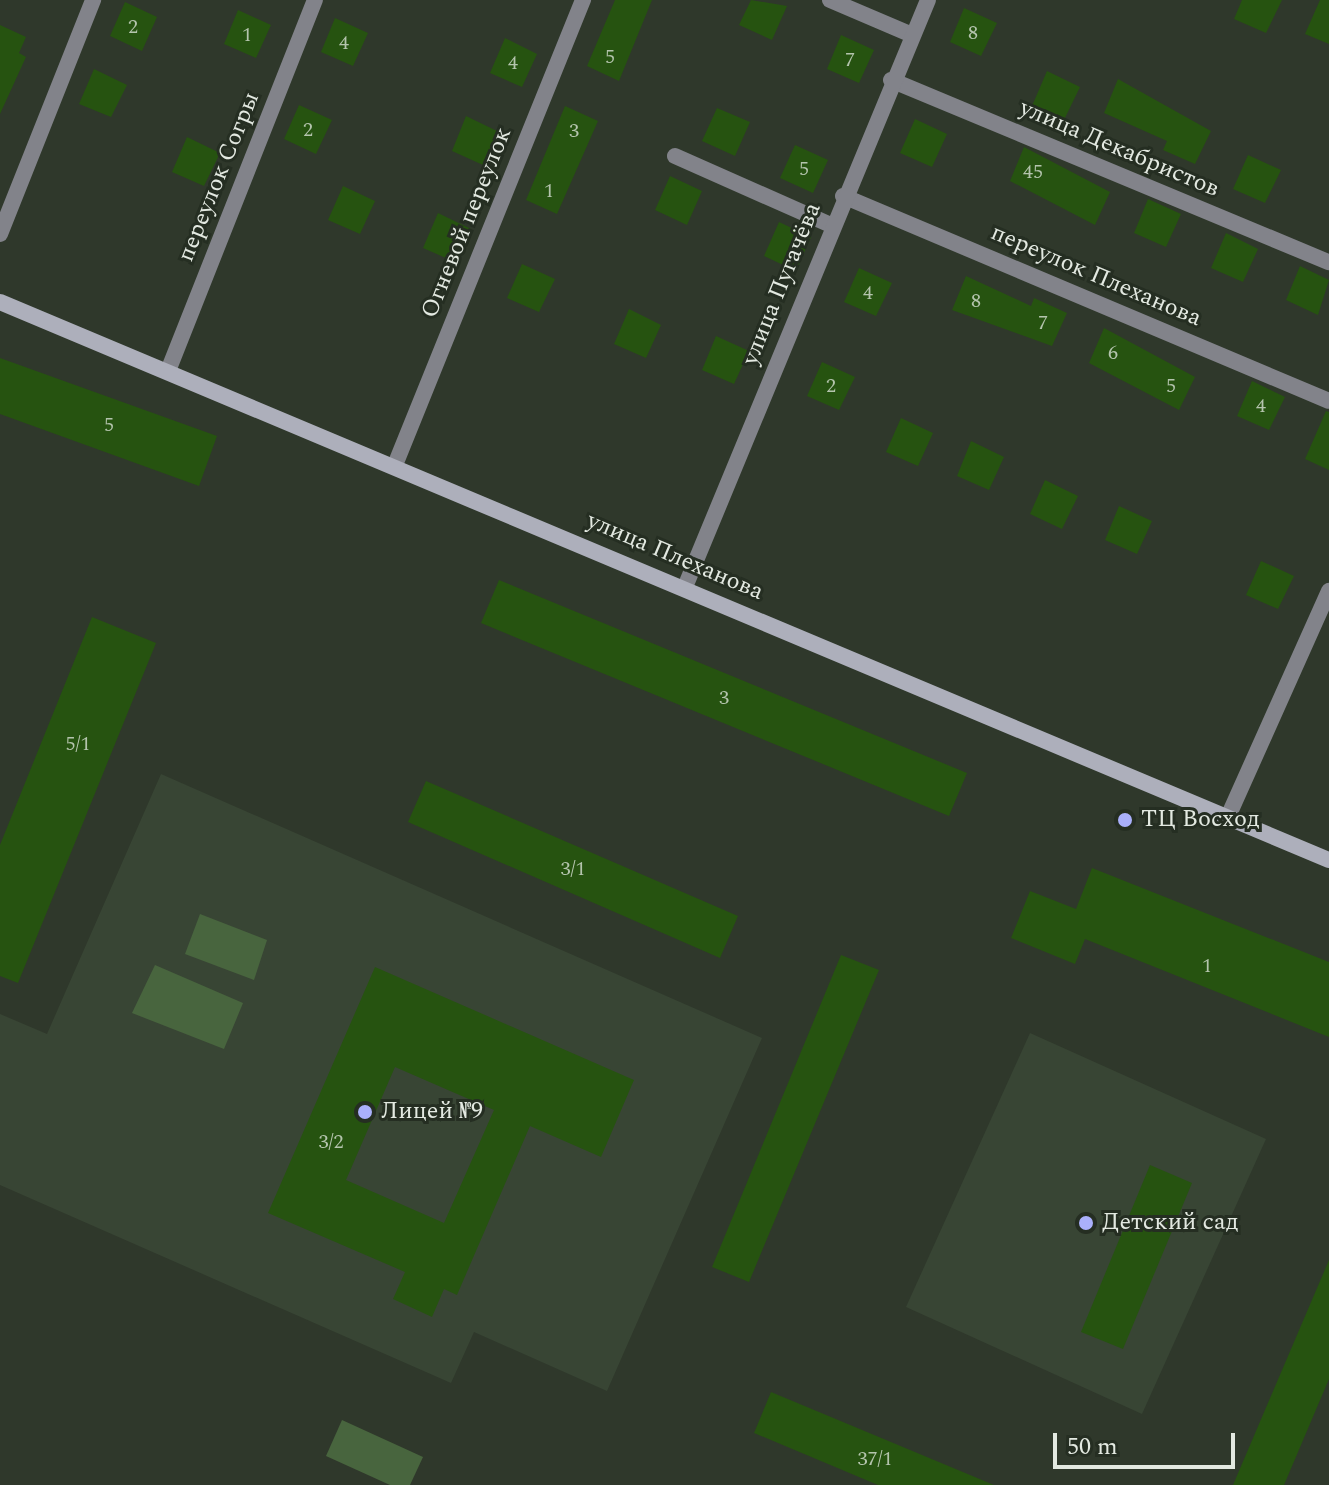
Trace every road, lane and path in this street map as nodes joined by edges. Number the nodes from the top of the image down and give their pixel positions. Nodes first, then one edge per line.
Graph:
1 (93, 0) edge
2 (315, 0) edge
3 (583, 0) edge
4 (830, 0) edge
5 (928, 0) edge
6 (912, 35) junction
7 (891, 80) junction
8 (675, 156) dead end
9 (843, 196) junction
10 (831, 225) junction
11 (0, 234) edge
12 (1329, 262) edge
13 (0, 302) edge
14 (168, 371) junction
15 (1329, 401) edge
16 (395, 465) junction
17 (685, 587) junction
18 (1329, 591) edge
19 (1227, 819) junction
20 (1329, 860) edge

1 - 11 street
2 - 14 street, переулок Согры
3 - 16 street, Огневой переулок
4 - 6 street
5 - 6 street, улица Пугачёва
6 - 7 street, улица Пугачёва
7 - 9 street, улица Пугачёва
7 - 12 street, улица Декабристов
8 - 10 street
9 - 10 street, улица Пугачёва
9 - 15 street, переулок Плеханова
10 - 17 street, улица Пугачёва
13 - 14 main road, улица Плеханова
14 - 16 main road, улица Плеханова
16 - 17 main road, улица Плеханова
17 - 19 main road, улица Плеханова
18 - 19 street
19 - 20 main road, улица Плеханова

